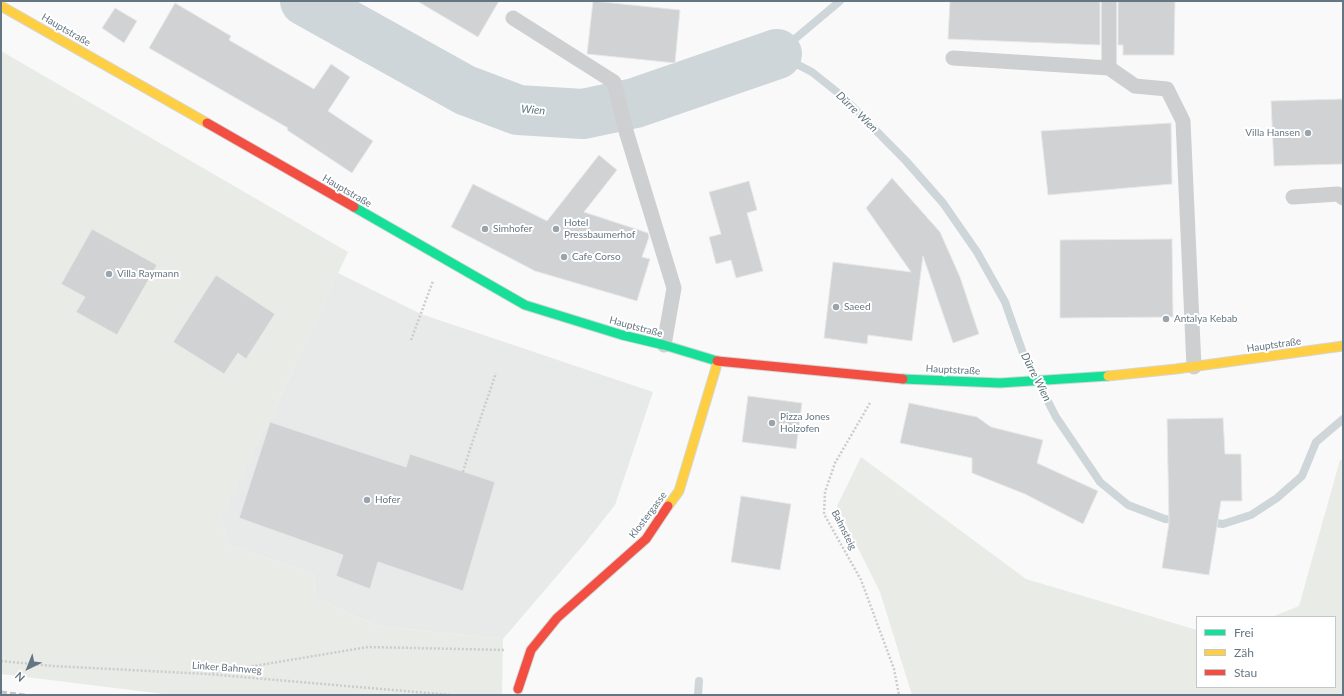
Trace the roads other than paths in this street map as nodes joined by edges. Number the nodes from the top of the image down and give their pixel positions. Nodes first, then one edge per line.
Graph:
1 (1109, 1) edge
2 (1, 6) edge
3 (513, 18) dead end
4 (953, 58) dead end
5 (1109, 68) junction
6 (1293, 197) dead end
7 (1343, 198) edge
8 (664, 345) junction
9 (1343, 346) edge
10 (718, 361) junction
11 (1194, 367) junction
12 (518, 688) dead end

1 - 5 lane
2 - 8 main road, Hauptstraße
3 - 8 lane
4 - 5 lane
5 - 11 lane
6 - 7 lane
8 - 10 main road, Hauptstraße
9 - 11 main road, Hauptstraße
10 - 11 main road, Hauptstraße
10 - 12 main road, Klostergasse

